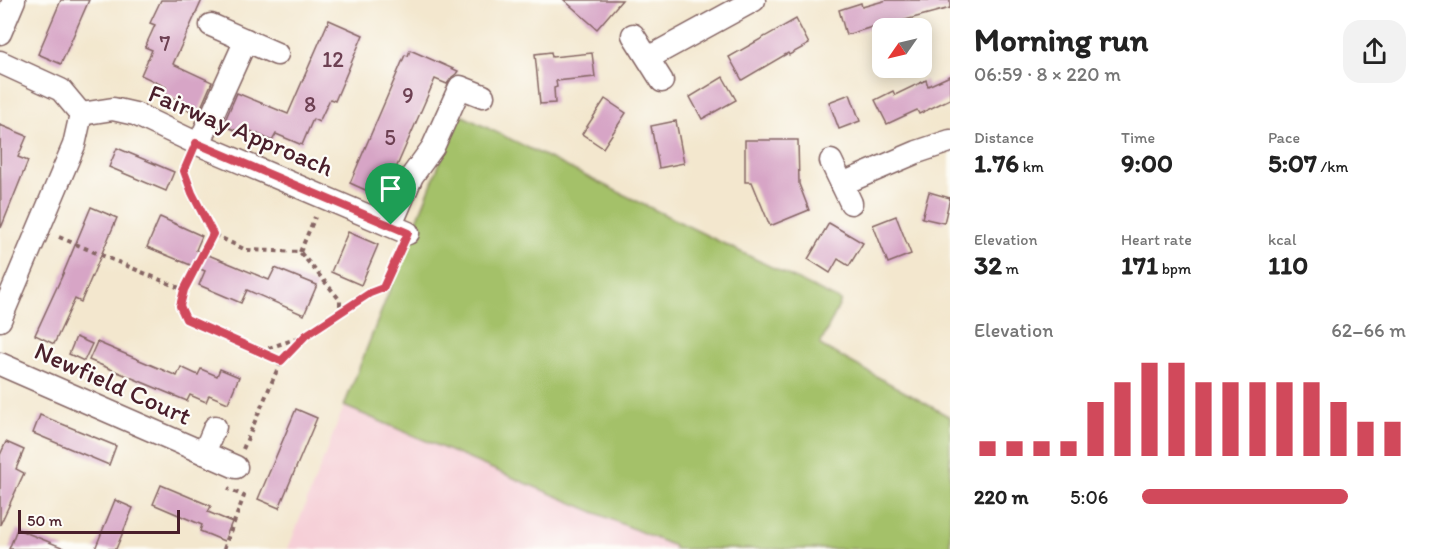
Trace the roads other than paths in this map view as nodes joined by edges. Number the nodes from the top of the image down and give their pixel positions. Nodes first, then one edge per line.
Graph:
1 (14, 0) edge
2 (754, 0) edge
3 (211, 25) dead end
4 (0, 33) edge
5 (633, 35) dead end
6 (246, 40) junction
7 (277, 54) dead end
8 (648, 58) junction
9 (0, 62) edge
10 (662, 81) dead end
11 (483, 96) dead end
12 (81, 114) junction
13 (950, 141) edge
14 (198, 143) junction
15 (831, 161) dead end
16 (0, 320) edge
17 (0, 364) edge
18 (215, 427) dead end
19 (204, 453) junction
20 (236, 467) road end

1 - 4 street
2 - 8 street
3 - 6 street
5 - 8 street
6 - 7 street
6 - 14 street
8 - 10 street
9 - 12 street
11 - 14 street, Fairway Approach
12 - 14 street, Fairway Approach
12 - 16 street
13 - 15 street
17 - 19 street, Newfield Court
18 - 19 street, Newfield Court
19 - 20 street, Newfield Court

